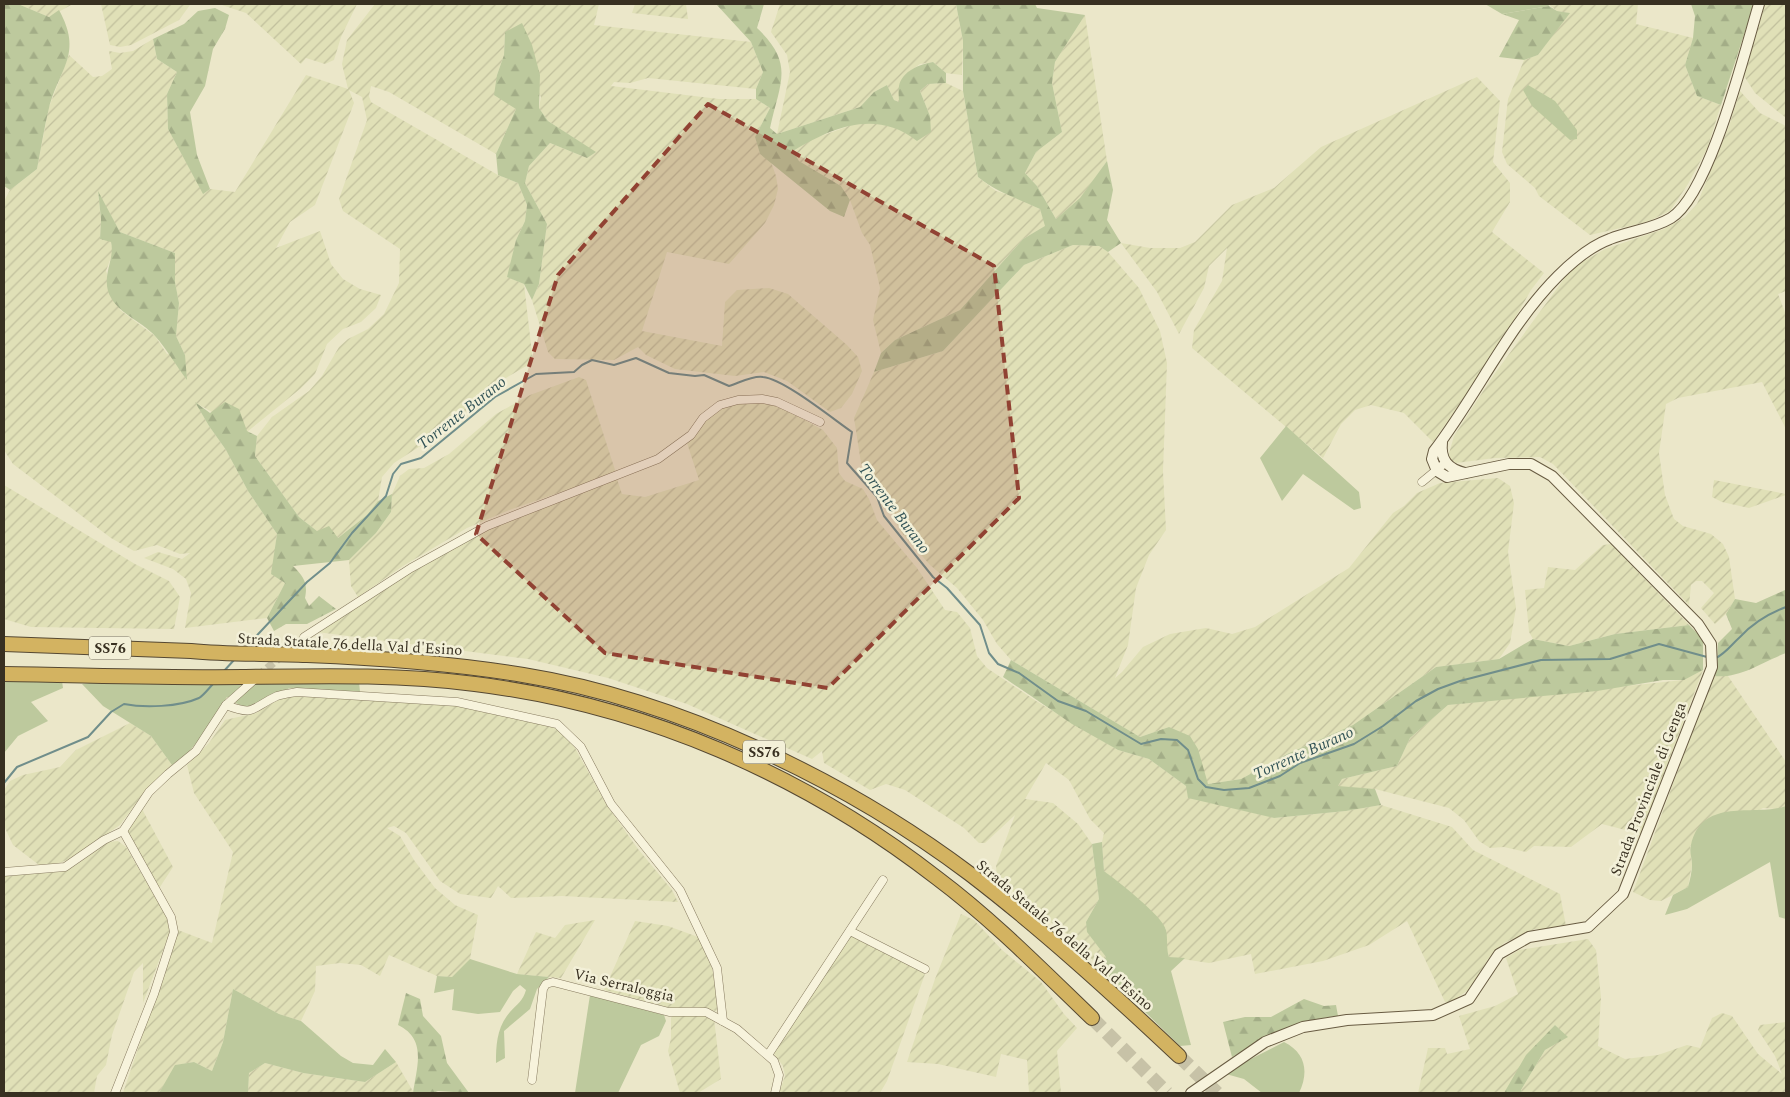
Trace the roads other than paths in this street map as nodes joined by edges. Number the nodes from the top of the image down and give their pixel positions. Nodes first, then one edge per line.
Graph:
1 (1759, 4) edge
2 (820, 422) dead end
3 (1442, 441) junction
4 (1445, 464) junction
5 (1437, 471) junction
6 (1465, 473) junction
7 (1422, 482) dead end
8 (304, 637) tunnel mouth
9 (4, 644) edge
10 (4, 674) edge
11 (248, 678) junction
12 (226, 705) junction
13 (123, 831) junction
14 (4, 872) edge
15 (883, 880) dead end
16 (850, 931) junction
17 (925, 969) dead end
18 (1092, 1018) tunnel mouth
19 (723, 1021) junction
20 (768, 1055) junction
21 (1179, 1056) tunnel mouth
22 (532, 1080) dead end
23 (115, 1093) edge
24 (775, 1093) edge
25 (1191, 1093) edge

1 - 3 main road
2 - 8 street
3 - 4 main road
3 - 5 main road
4 - 5 street
4 - 6 main road
5 - 6 main road, Strada Provinciale di Genga
5 - 7 street
6 - 25 main road, Strada Provinciale di Genga
9 - 21 highway, Strada Statale 76 della Val d'Esino / SS76
10 - 11 highway, Strada Statale 76 della Val d'Esino / SS76
11 - 12 street
11 - 18 highway, Strada Statale 76 della Val d'Esino / SS76
12 - 13 street
12 - 19 street
13 - 14 street
13 - 23 street
15 - 16 street
16 - 17 street
16 - 20 street
19 - 20 street, Via Serraloggia
19 - 22 street, Via Serraloggia
20 - 24 street, Via Serraloggia

